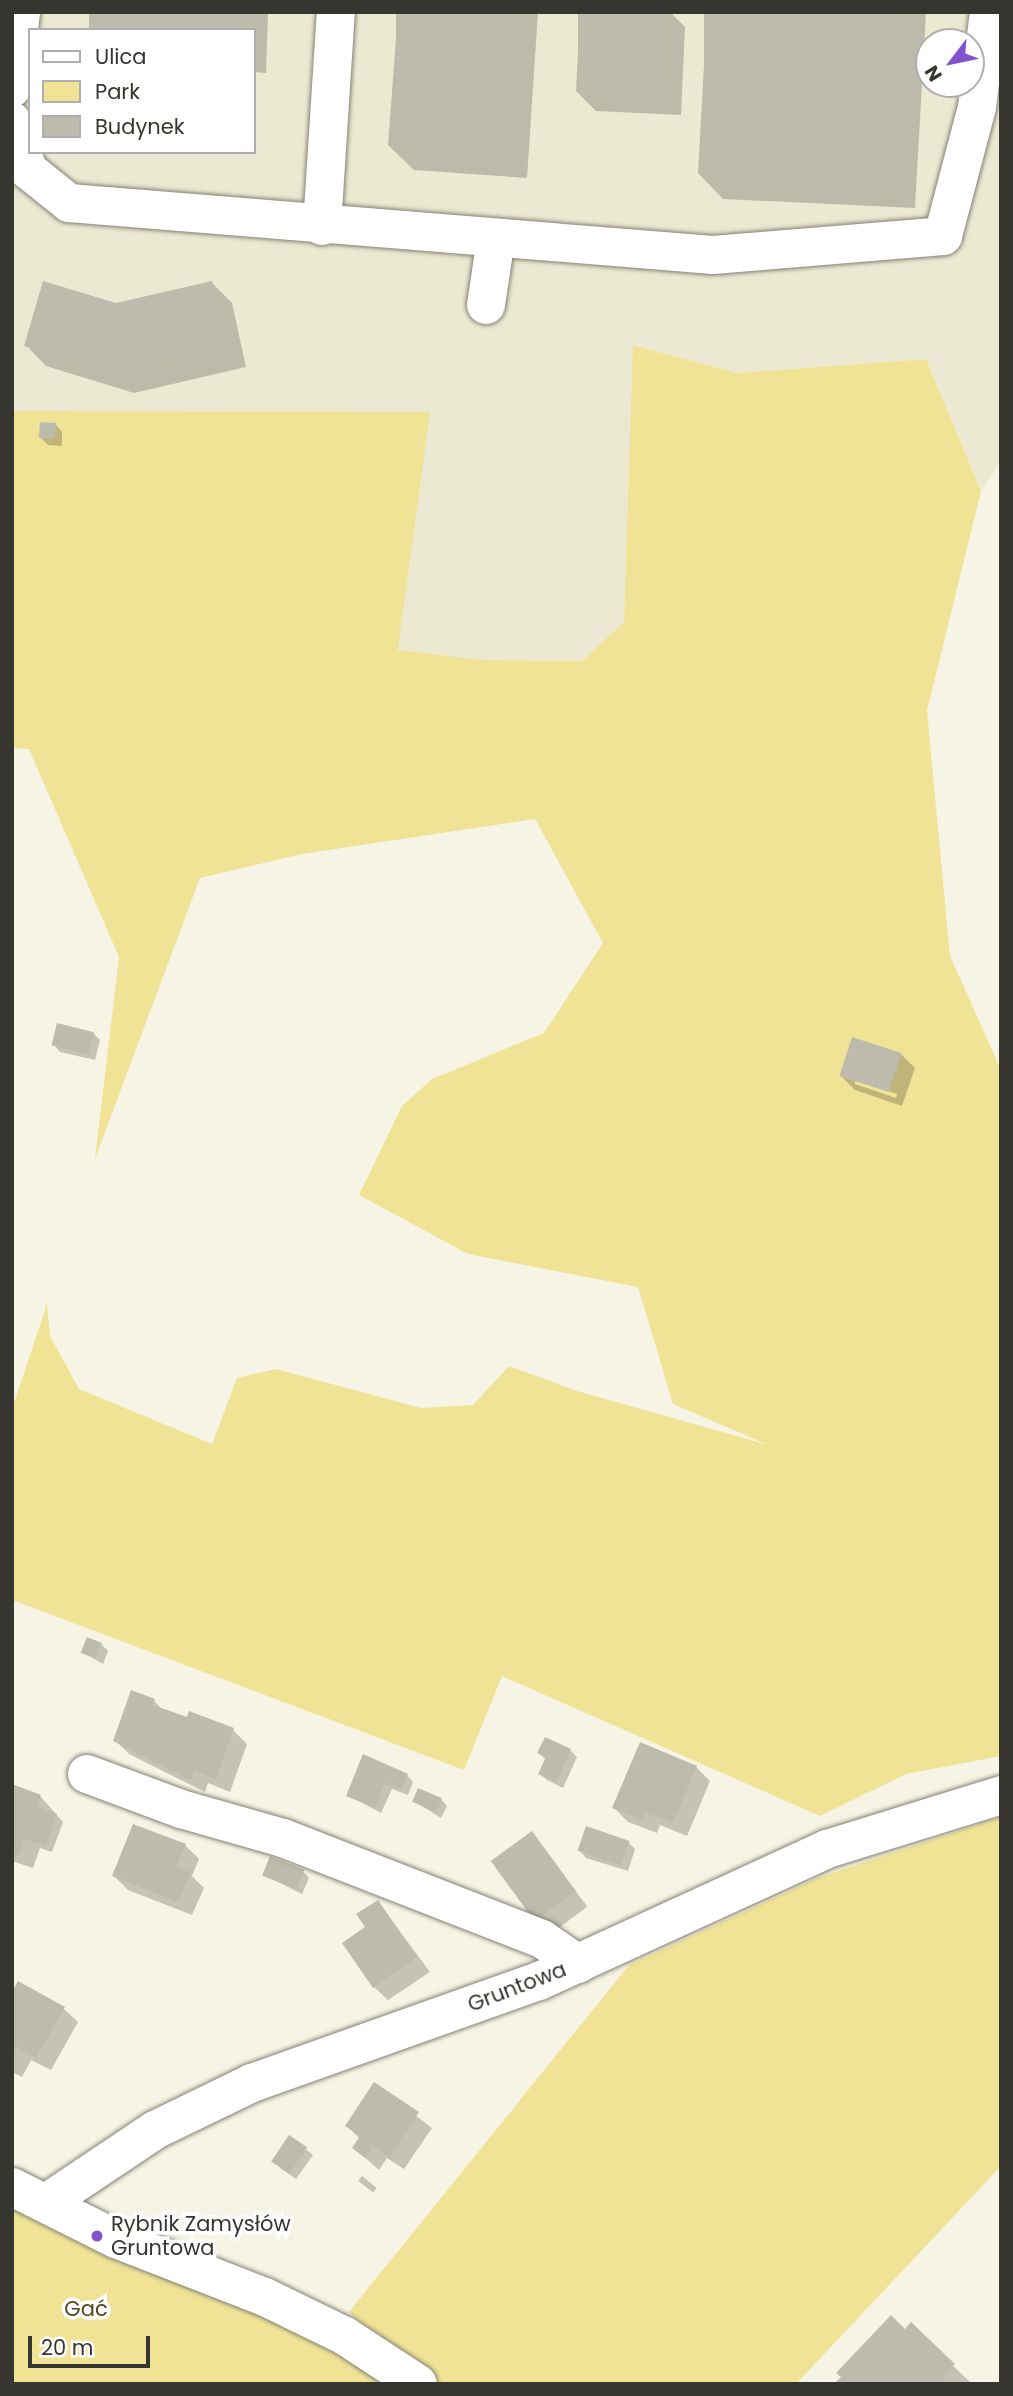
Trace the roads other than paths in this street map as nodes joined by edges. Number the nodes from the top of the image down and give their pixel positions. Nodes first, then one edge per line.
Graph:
1 (21, 12) edge
2 (336, 12) edge
3 (989, 12) edge
4 (12, 88) edge
5 (12, 121) edge
6 (322, 226) junction
7 (496, 238) junction
8 (486, 305) dead end
9 (87, 1774) dead end
10 (1001, 1796) edge
11 (578, 1964) junction
12 (29, 2195) edge
13 (418, 2384) edge

1 - 4 street
2 - 6 street
3 - 7 street
5 - 6 street
6 - 7 street
7 - 8 street
9 - 11 street
10 - 11 street, Gruntowa
11 - 12 street, Gruntowa
12 - 13 street, Gruntowa

